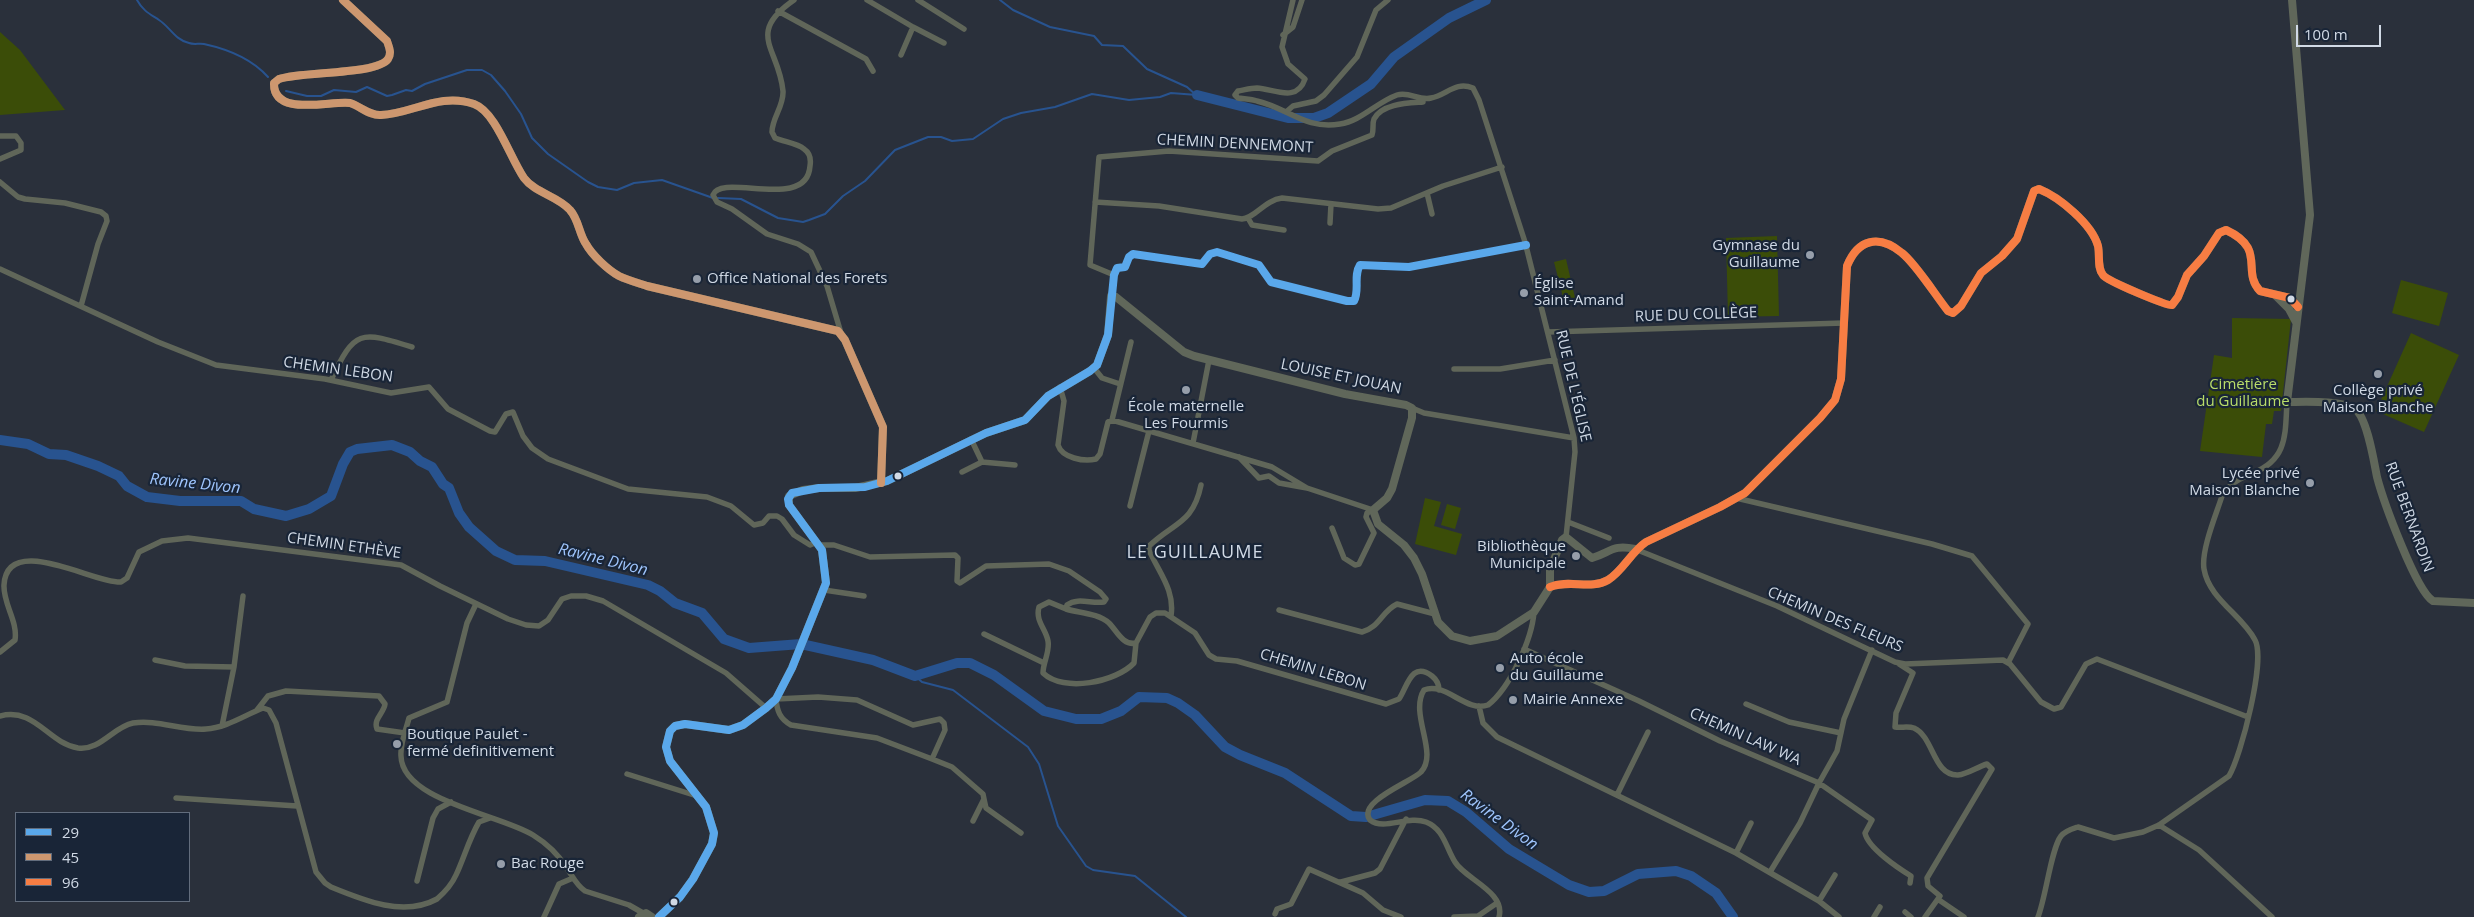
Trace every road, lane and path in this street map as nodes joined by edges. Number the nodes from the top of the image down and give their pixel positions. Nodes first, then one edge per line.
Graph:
1 (343, 0) edge
2 (794, 0) edge
3 (867, 0) edge
4 (918, 0) edge
5 (1293, 0) edge
6 (1302, 0) edge
7 (1388, 0) edge
8 (2292, 0) edge
9 (778, 11) junction
10 (913, 27) junction
11 (964, 29) dead end
12 (1283, 36) junction
13 (944, 43) dead end
14 (902, 55) dead end
15 (873, 71) dead end
16 (1433, 98) junction
17 (1286, 112) junction
18 (0, 136) edge
19 (0, 159) edge
20 (1502, 167) junction
21 (0, 182) edge
22 (1427, 193) junction
23 (1095, 202) junction
24 (1332, 204) junction
25 (1432, 214) dead end
26 (1248, 218) junction
27 (1330, 223) dead end
28 (1284, 230) dead end
29 (1526, 245) junction
30 (0, 269) edge
31 (1114, 275) junction
32 (2301, 291) junction
33 (1111, 296) junction
34 (2276, 296) junction
35 (2290, 298) junction
36 (81, 306) junction
37 (2286, 306) junction
38 (2298, 307) junction
39 (2296, 322) junction
40 (1844, 323) junction
41 (1548, 332) junction
42 (841, 333) junction
43 (1131, 342) dead end
44 (412, 347) dead end
45 (1209, 360) junction
46 (1555, 360) junction
47 (1094, 368) junction
48 (1454, 369) dead end
49 (331, 380) junction
50 (1120, 384) junction
51 (1060, 387) junction
52 (2287, 402) junction
53 (1412, 408) junction
54 (1112, 420) junction
55 (1149, 431) junction
56 (1574, 438) junction
57 (972, 439) junction
58 (1193, 443) junction
59 (1239, 457) junction
60 (982, 462) junction
61 (1014, 465) dead end
62 (962, 472) dead end
63 (881, 483) junction
64 (1201, 485) dead end
65 (1307, 488) junction
66 (1736, 498) junction
67 (1130, 506) dead end
68 (1373, 510) junction
69 (1568, 522) junction
70 (1332, 528) dead end
71 (1566, 537) junction
72 (1610, 538) dead end
73 (818, 544) junction
74 (1635, 549) junction
75 (1550, 587) junction
76 (824, 590) junction
77 (243, 596) dead end
78 (864, 596) dead end
79 (2474, 603) edge
80 (476, 604) junction
81 (1066, 609) junction
82 (1279, 610) dead end
83 (1534, 612) junction
84 (1435, 614) junction
85 (1171, 616) junction
86 (984, 634) dead end
87 (1136, 643) junction
88 (1524, 649) junction
89 (1872, 650) junction
90 (0, 652) edge
91 (155, 660) dead end
92 (1895, 662) junction
93 (1044, 663) junction
94 (2008, 663) junction
95 (234, 667) junction
96 (1440, 690) junction
97 (776, 699) junction
98 (1746, 704) dead end
99 (1479, 706) junction
100 (766, 708) junction
101 (257, 710) junction
102 (0, 716) edge
103 (2248, 717) junction
104 (222, 726) junction
105 (1648, 732) dead end
106 (405, 733) junction
107 (1841, 733) junction
108 (932, 759) junction
109 (627, 774) dead end
110 (1818, 783) junction
111 (699, 796) junction
112 (1617, 796) junction
113 (176, 798) dead end
114 (984, 799) junction
115 (451, 802) junction
116 (298, 806) junction
117 (490, 818) junction
118 (1406, 819) junction
119 (973, 821) dead end
120 (1751, 823) dead end
121 (2159, 826) junction
122 (1021, 834) dead end
123 (1736, 853) junction
124 (1770, 872) junction
125 (1835, 875) dead end
126 (573, 878) junction
127 (417, 881) dead end
128 (1341, 882) junction
129 (1910, 883) dead end
130 (1939, 900) junction
131 (1820, 901) junction
132 (1497, 903) junction
133 (1880, 907) dead end
134 (1905, 912) dead end
135 (1274, 914) dead end
136 (649, 916) edge
137 (544, 917) edge
138 (1401, 917) edge
139 (1454, 917) edge
140 (1499, 917) edge
141 (1839, 917) edge
142 (1874, 917) edge
143 (1911, 917) edge
144 (1925, 917) edge
145 (1964, 917) edge
146 (2038, 917) edge
147 (2272, 917) edge

1 - 42 main road
2 - 9 street
3 - 10 street
4 - 11 street
5 - 12 street
6 - 12 street
7 - 17 street
8 - 32 main road
9 - 15 street
9 - 42 street
10 - 13 street
10 - 14 street
12 - 17 street
16 - 17 street
16 - 20 street, RUE DE L'ÉGLISE
16 - 23 street, CHEMIN DENNEMONT
18 - 19 street
20 - 22 street
20 - 29 street, RUE DE L'ÉGLISE
21 - 36 street
22 - 24 street
22 - 25 street
23 - 26 street
23 - 31 street
24 - 26 street
24 - 27 street
26 - 28 street
29 - 31 street
29 - 41 street, RUE DE L'ÉGLISE
30 - 36 street, CHEMIN LEBON
31 - 33 street
32 - 35 main road
32 - 38 main road
33 - 45 main road, LOUISE ET JOUAN
33 - 47 main road
34 - 35 main road
34 - 37 main road
34 - 40 main road
35 - 38 main road
36 - 49 street, CHEMIN LEBON
37 - 38 main road
37 - 39 main road
38 - 39 main road
39 - 52 main road
40 - 41 street, RUE DU COLLÈGE
40 - 66 main road
41 - 46 street, RUE DE L'ÉGLISE
42 - 63 main road
43 - 50 street
44 - 49 street
45 - 53 main road, LOUISE ET JOUAN
45 - 58 street
46 - 48 street
46 - 56 street, RUE DE L'ÉGLISE
47 - 50 street
47 - 51 main road
49 - 73 street, CHEMIN LEBON
50 - 54 street
51 - 54 street
51 - 57 main road
52 - 79 main road, RUE BERNARDIN
52 - 103 street
53 - 56 street
53 - 68 main road, LOUISE ET JOUAN
54 - 55 street
55 - 58 street
55 - 67 street
56 - 69 street, RUE DE L'ÉGLISE
57 - 60 street
57 - 63 main road
58 - 59 street
59 - 65 street
59 - 65 street
60 - 61 street
60 - 62 street
63 - 73 main road
64 - 85 street
65 - 68 street
66 - 74 main road
66 - 94 street
68 - 70 street
68 - 84 main road
69 - 71 street, RUE DE L'ÉGLISE
69 - 72 street
71 - 74 main road
71 - 75 main road
73 - 76 main road
73 - 81 street, CHEMIN LEBON
74 - 75 main road
74 - 89 street, CHEMIN DES FLEURS
75 - 83 main road
76 - 78 street
76 - 97 main road
77 - 95 street
80 - 90 street, CHEMIN ETHÈVE
80 - 100 street, CHEMIN ETHÈVE
80 - 106 street
81 - 87 street
81 - 93 street
82 - 84 street
83 - 84 main road
83 - 88 street
85 - 87 street
85 - 96 street, CHEMIN LEBON
86 - 93 street
87 - 93 street
88 - 99 street
88 - 110 street, CHEMIN LAW WA
89 - 92 street, CHEMIN DES FLEURS
89 - 107 street
91 - 95 street
92 - 94 street, CHEMIN DES FLEURS
92 - 130 street
94 - 103 street
95 - 104 street
96 - 99 street
96 - 118 street
97 - 100 main road
97 - 108 street
97 - 108 street
98 - 107 street
99 - 112 street
100 - 111 main road
101 - 104 street
101 - 106 street
101 - 116 street
102 - 104 street
103 - 121 street
105 - 112 street
106 - 115 street
107 - 110 street
108 - 114 street
109 - 111 street
110 - 124 street
110 - 129 street, CHEMIN LAW WA
111 - 136 main road
112 - 123 street
113 - 116 street
114 - 119 street
114 - 122 street
115 - 117 street
115 - 127 street
116 - 117 street
117 - 126 street
118 - 128 street
118 - 132 street
120 - 123 street
121 - 146 street
121 - 147 street
123 - 124 street
124 - 131 street
125 - 131 street
126 - 136 street
126 - 137 street
128 - 135 street
128 - 138 street
130 - 144 street
130 - 145 street
131 - 141 street
132 - 139 street
132 - 140 street
133 - 142 street
134 - 143 street

